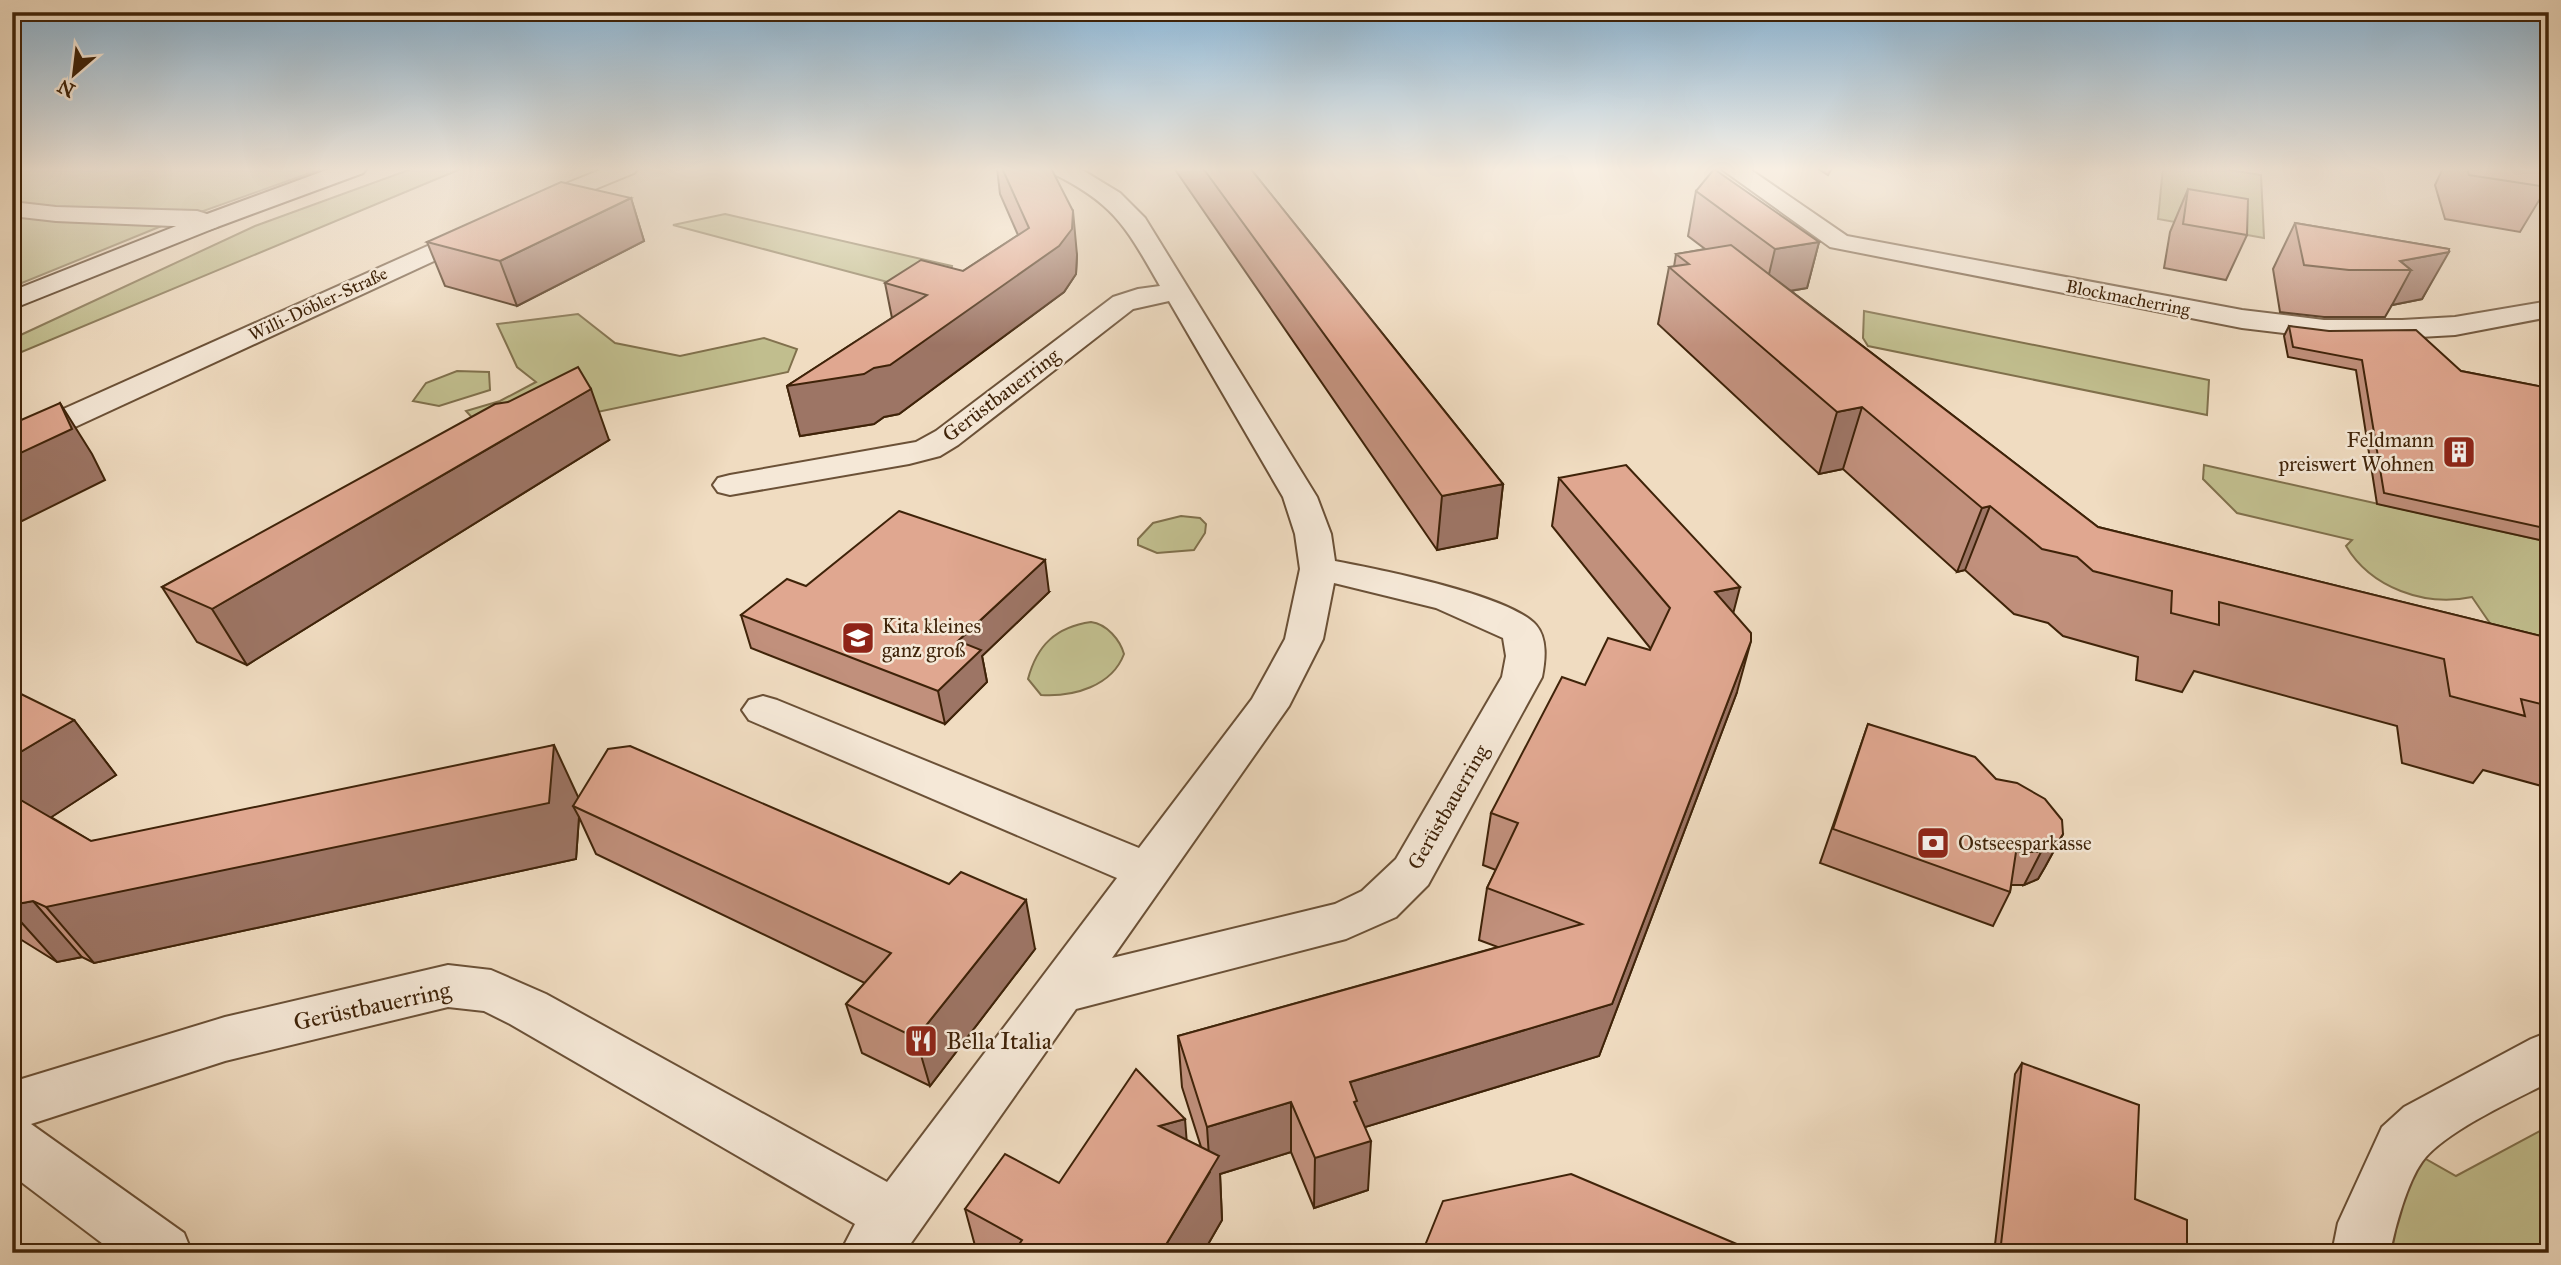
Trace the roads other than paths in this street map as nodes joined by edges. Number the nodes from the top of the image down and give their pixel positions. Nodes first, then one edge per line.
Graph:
1 (196, 227) edge
2 (487, 227) edge
3 (1136, 227) edge
4 (1817, 227) edge
5 (1177, 292) junction
6 (12, 302) edge
7 (2549, 309) edge
8 (12, 444) edge
9 (730, 485) dead end
10 (1318, 569) junction
11 (763, 710) dead end
12 (1150, 872) junction
13 (1061, 992) junction
14 (2549, 1055) edge
15 (12, 1106) edge
16 (12, 1142) edge
17 (882, 1235) edge
18 (163, 1253) edge
19 (2361, 1253) edge

1 - 6 street
2 - 8 street, Willi-Döbler-Straße
3 - 5 street, Gerüstbauerring
4 - 7 street, Blockmacherring
5 - 9 street, Gerüstbauerring
5 - 10 street, Gerüstbauerring
10 - 12 street, Gerüstbauerring
10 - 13 street, Gerüstbauerring
11 - 12 street
12 - 13 street, Gerüstbauerring
13 - 17 street, Gerüstbauerring
14 - 19 street
15 - 17 street, Gerüstbauerring
16 - 18 street

